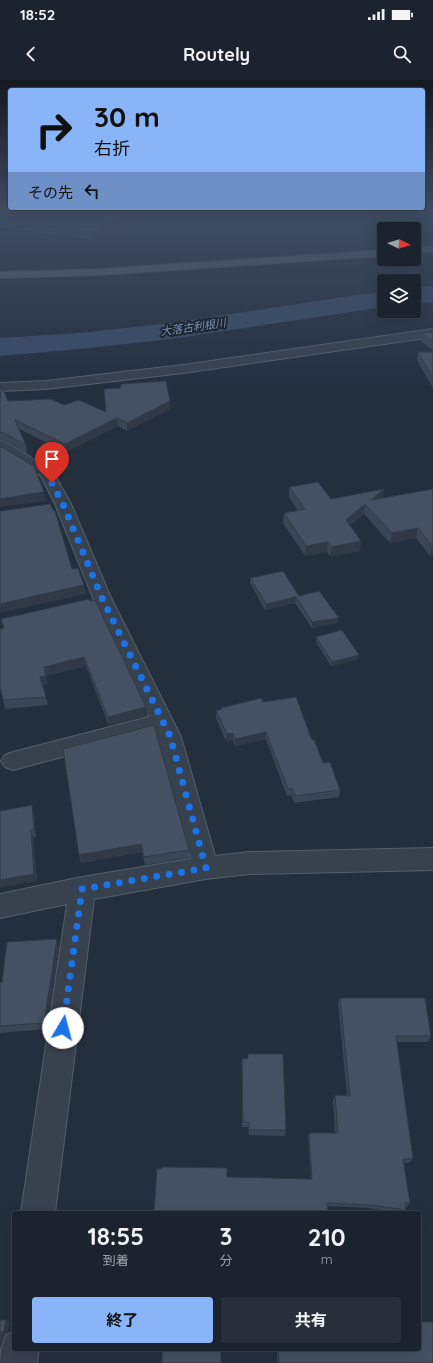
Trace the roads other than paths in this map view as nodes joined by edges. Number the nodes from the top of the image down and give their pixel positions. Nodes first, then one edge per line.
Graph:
1 (175, 268) edge
2 (0, 275) edge
3 (433, 333) edge
4 (0, 388) edge
5 (0, 445) edge
6 (163, 722) junction
7 (13, 761) dead end
8 (433, 859) edge
9 (206, 868) junction
10 (82, 889) junction
11 (0, 906) edge
12 (38, 1211) edge
13 (20, 1351) edge
14 (18, 1363) edge

1 - 2 main road
3 - 4 street
5 - 6 street
6 - 7 street
6 - 9 street
8 - 9 street
9 - 10 street
10 - 11 street
10 - 12 street
13 - 14 street

